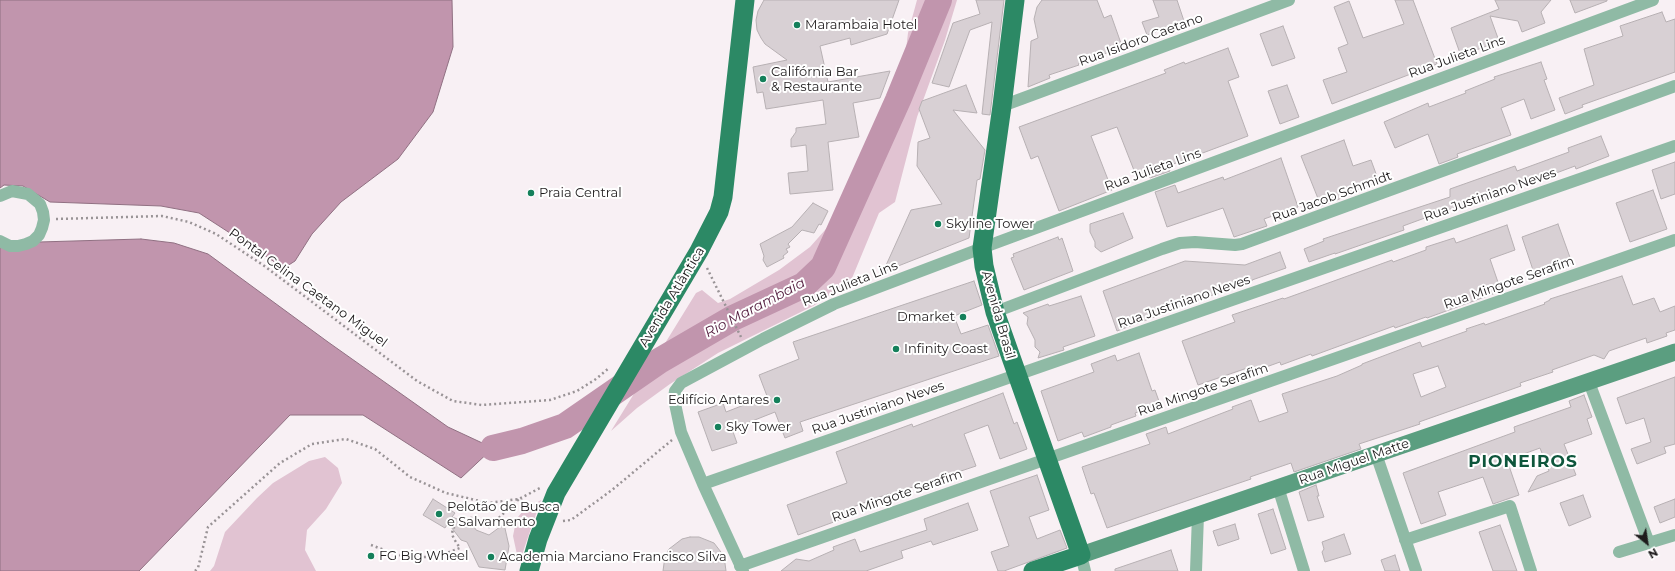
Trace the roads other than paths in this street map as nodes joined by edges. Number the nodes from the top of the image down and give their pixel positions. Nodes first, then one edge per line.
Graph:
1 (745, 0) edge
2 (1015, 0) edge
3 (1289, 0) edge
4 (1653, 0) edge
5 (1675, 86) edge
6 (1002, 106) junction
7 (1675, 146) edge
8 (0, 196) edge
9 (1675, 240) edge
10 (0, 241) edge
11 (982, 248) junction
12 (995, 312) junction
13 (1675, 352) edge
14 (1016, 375) junction
15 (1589, 382) junction
16 (1376, 454) junction
17 (1047, 459) junction
18 (703, 484) junction
19 (1278, 487) junction
20 (1198, 515) junction
21 (1675, 535) edge
22 (1406, 540) junction
23 (1649, 543) junction
24 (1620, 552) dead end
25 (1083, 563) edge
26 (742, 568) edge
27 (530, 571) edge
28 (1032, 571) edge
29 (1196, 571) edge
30 (1304, 571) edge
31 (1416, 571) edge
32 (1531, 571) edge

1 - 27 main road, Avenida Atlântica
2 - 6 main road, Avenida Brasil
3 - 6 street, Rua Isidoro Caetano
4 - 11 street, Rua Julieta Lins
5 - 12 street, Rua Jacob Schmidt
6 - 11 main road, Avenida Brasil
7 - 14 street, Rua Justiniano Neves
8 - 10 street
9 - 17 street, Rua Mingote Serafim
11 - 12 main road, Avenida Brasil
11 - 18 street, Rua Julieta Lins
12 - 14 main road, Avenida Brasil
13 - 15 main road, Rua Miguel Matte
14 - 17 main road, Avenida Brasil
14 - 18 street, Rua Justiniano Neves
15 - 16 main road, Rua Miguel Matte
15 - 23 street
16 - 19 main road, Rua Miguel Matte
16 - 22 street
17 - 25 main road, Avenida Brasil
17 - 26 street, Rua Mingote Serafim
18 - 26 street
19 - 20 main road, Rua Miguel Matte
19 - 30 street
20 - 25 main road, Rua Miguel Matte
20 - 29 street
21 - 23 street
22 - 31 street
22 - 32 street
23 - 24 street
25 - 28 main road, Rua Miguel Matte

